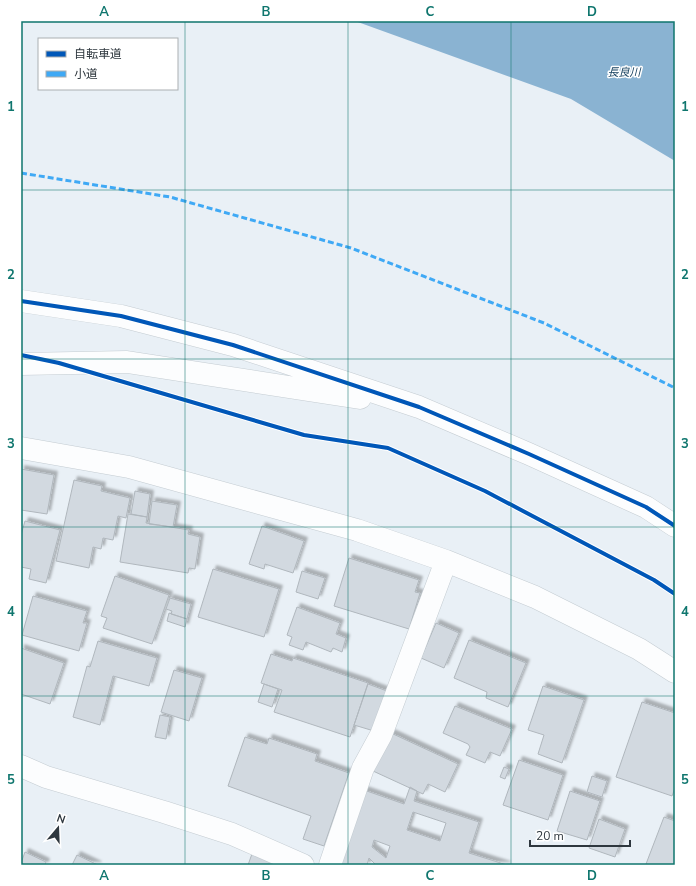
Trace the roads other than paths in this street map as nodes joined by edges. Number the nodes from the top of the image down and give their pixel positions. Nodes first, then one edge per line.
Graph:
1 (21, 301) edge
2 (21, 364) edge
3 (419, 407) junction
4 (21, 448) edge
5 (675, 526) edge
6 (446, 561) junction
7 (675, 672) edge
8 (21, 766) edge
9 (302, 865) edge
10 (330, 865) edge

1 - 3 street
2 - 3 street
3 - 5 street
4 - 6 street
6 - 7 street
6 - 10 street
8 - 9 street

